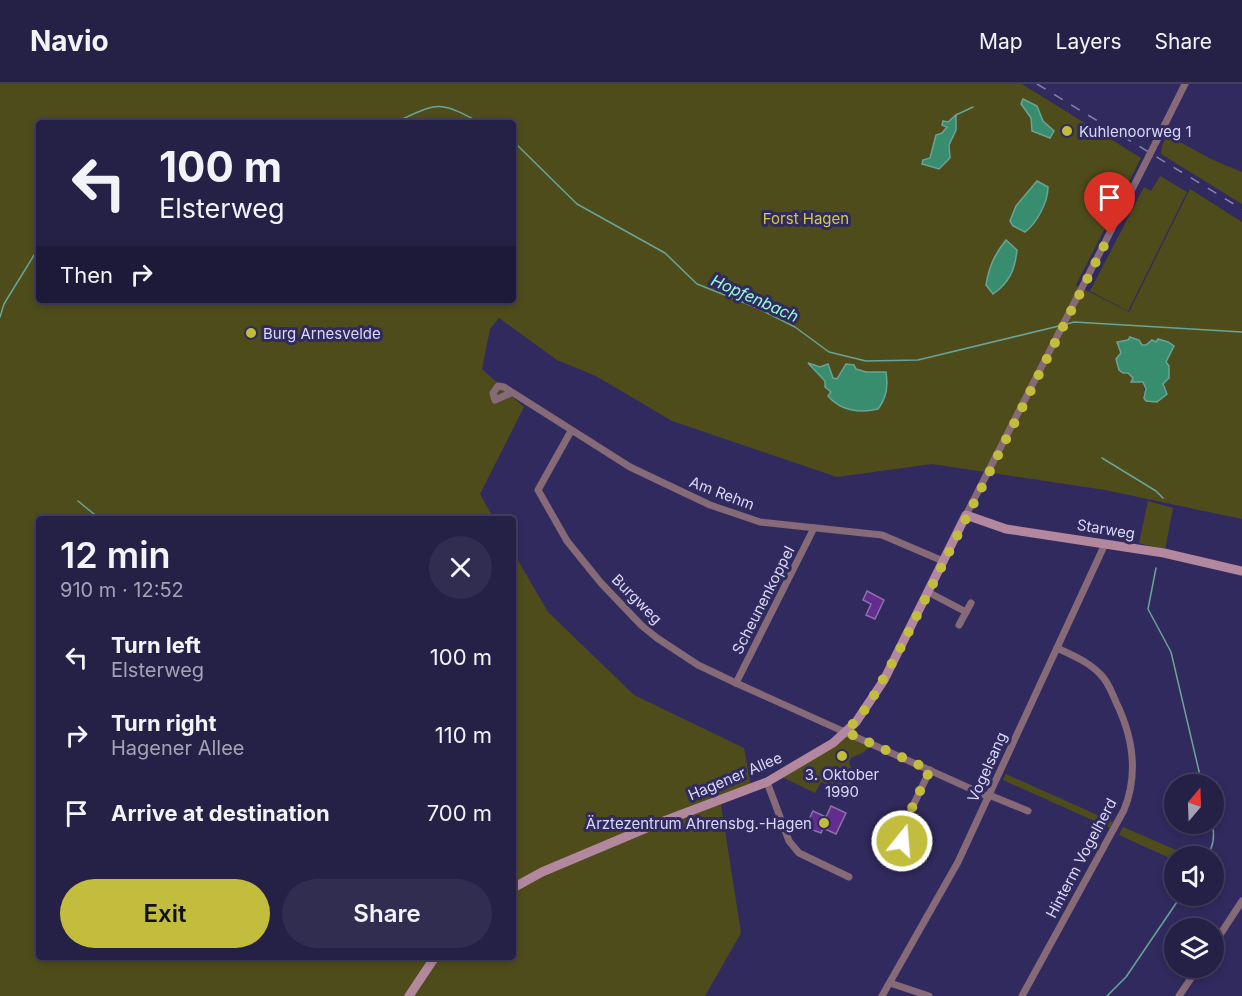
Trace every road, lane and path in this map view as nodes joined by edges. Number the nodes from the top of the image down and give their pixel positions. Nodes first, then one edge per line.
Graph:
1 (1185, 84) edge
2 (511, 393) dead end
3 (571, 431) junction
4 (966, 515) junction
5 (814, 528) junction
6 (1105, 544) junction
7 (943, 561) junction
8 (1242, 571) edge
9 (928, 592) junction
10 (971, 603) dead end
11 (966, 612) junction
12 (959, 625) dead end
13 (1057, 648) junction
14 (736, 684) junction
15 (846, 732) junction
16 (930, 770) junction
17 (767, 783) junction
18 (989, 796) junction
19 (1028, 811) dead end
20 (902, 829) dead end
21 (849, 877) dead end
22 (516, 886) edge
23 (1242, 901) edge
24 (1224, 929) edge
25 (433, 960) edge
26 (1191, 978) edge
27 (890, 983) junction
28 (409, 996) edge
29 (882, 996) edge
30 (930, 996) edge
31 (1022, 996) edge
32 (1179, 996) edge

1 - 4 street, Hagener Allee, bridge
2 - 3 street, Am Rehm
3 - 5 street, Am Rehm
3 - 14 street, Burgweg
4 - 6 street, Starweg
4 - 7 street, Hagener Allee
5 - 7 street, Am Rehm
5 - 14 street, Scheunenkoppel
6 - 8 street, Starweg
6 - 13 street, Vogelsang
7 - 9 street, Hagener Allee
9 - 11 street
9 - 15 street, Hagener Allee
10 - 11 street
11 - 12 street
13 - 18 street, Vogelsang
13 - 31 street, Hinterm Vogelherd
14 - 15 street, Burgweg
15 - 16 street, Burgweg
15 - 17 street, Hagener Allee
16 - 18 street, Burgweg
16 - 20 street
17 - 21 street
17 - 22 street, Hagener Allee
18 - 19 street, Burgweg
18 - 27 street, Vogelsang
23 - 24 street
25 - 28 street
26 - 32 street
27 - 29 street, Vogelsang
27 - 30 street

